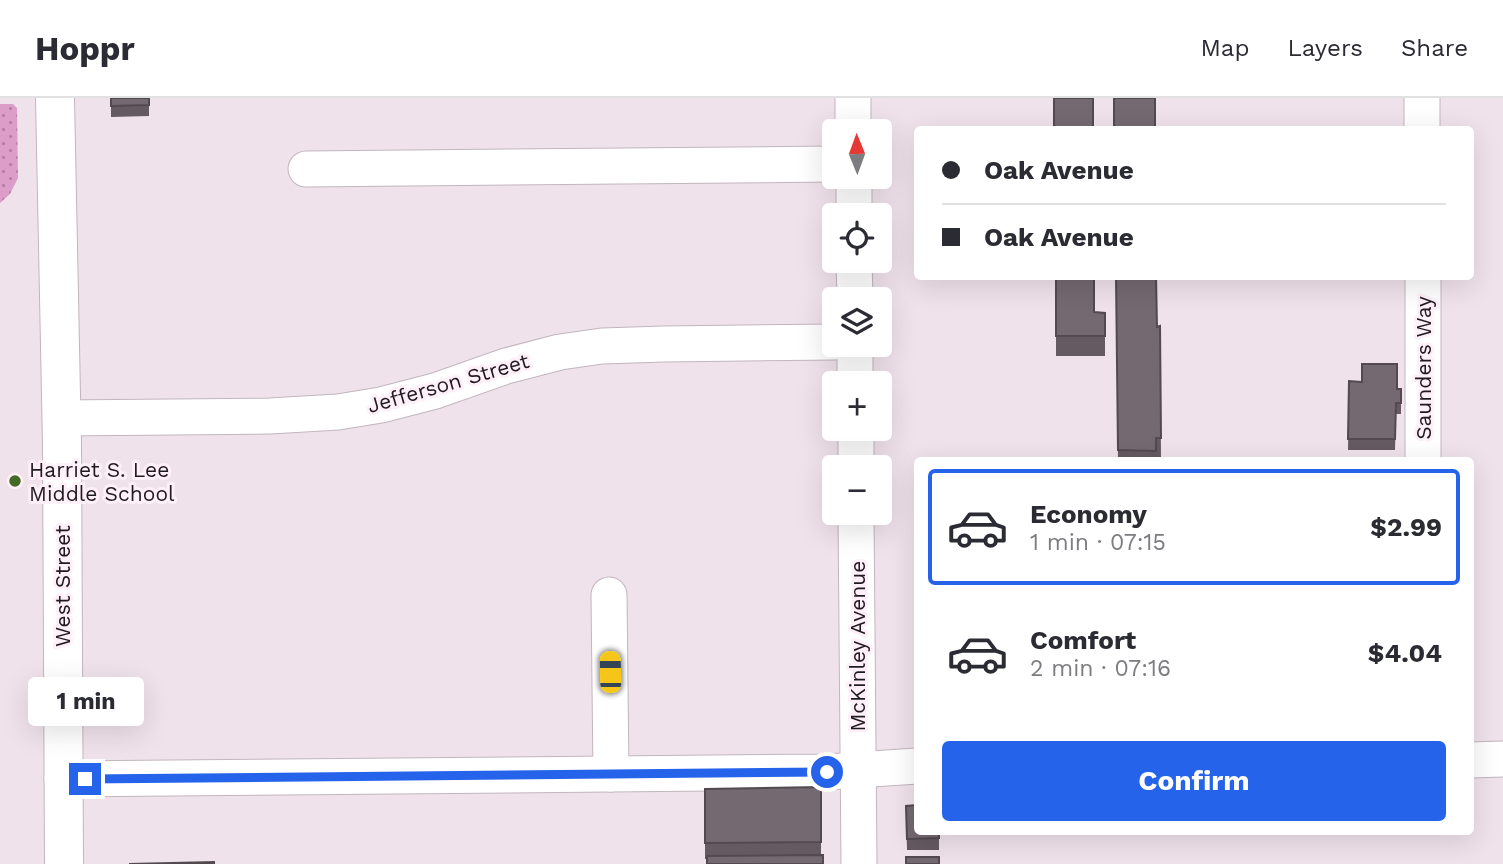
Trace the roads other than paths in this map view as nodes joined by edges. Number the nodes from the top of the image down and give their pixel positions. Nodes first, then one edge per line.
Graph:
1 (55, 98) edge
2 (853, 98) edge
3 (1422, 98) edge
4 (853, 119) edge
5 (1422, 126) edge
6 (822, 164) edge
7 (306, 169) dead end
8 (1423, 280) edge
9 (822, 342) edge
10 (61, 418) junction
11 (1423, 457) edge
12 (856, 525) edge
13 (609, 595) dead end
14 (1503, 759) edge
15 (1474, 760) edge
16 (914, 766) edge
17 (858, 769) junction
18 (611, 774) junction
19 (62, 779) junction
20 (64, 864) edge
21 (859, 864) edge

1 - 10 main road, West Street
2 - 4 street
3 - 5 street
6 - 7 street
8 - 11 street, Saunders Way
9 - 10 street, Jefferson Street
10 - 19 main road, West Street
12 - 17 street, McKinley Avenue
13 - 18 street
14 - 15 street
16 - 17 street
17 - 18 street
17 - 21 street, McKinley Avenue
18 - 19 street
19 - 20 main road, West Street

